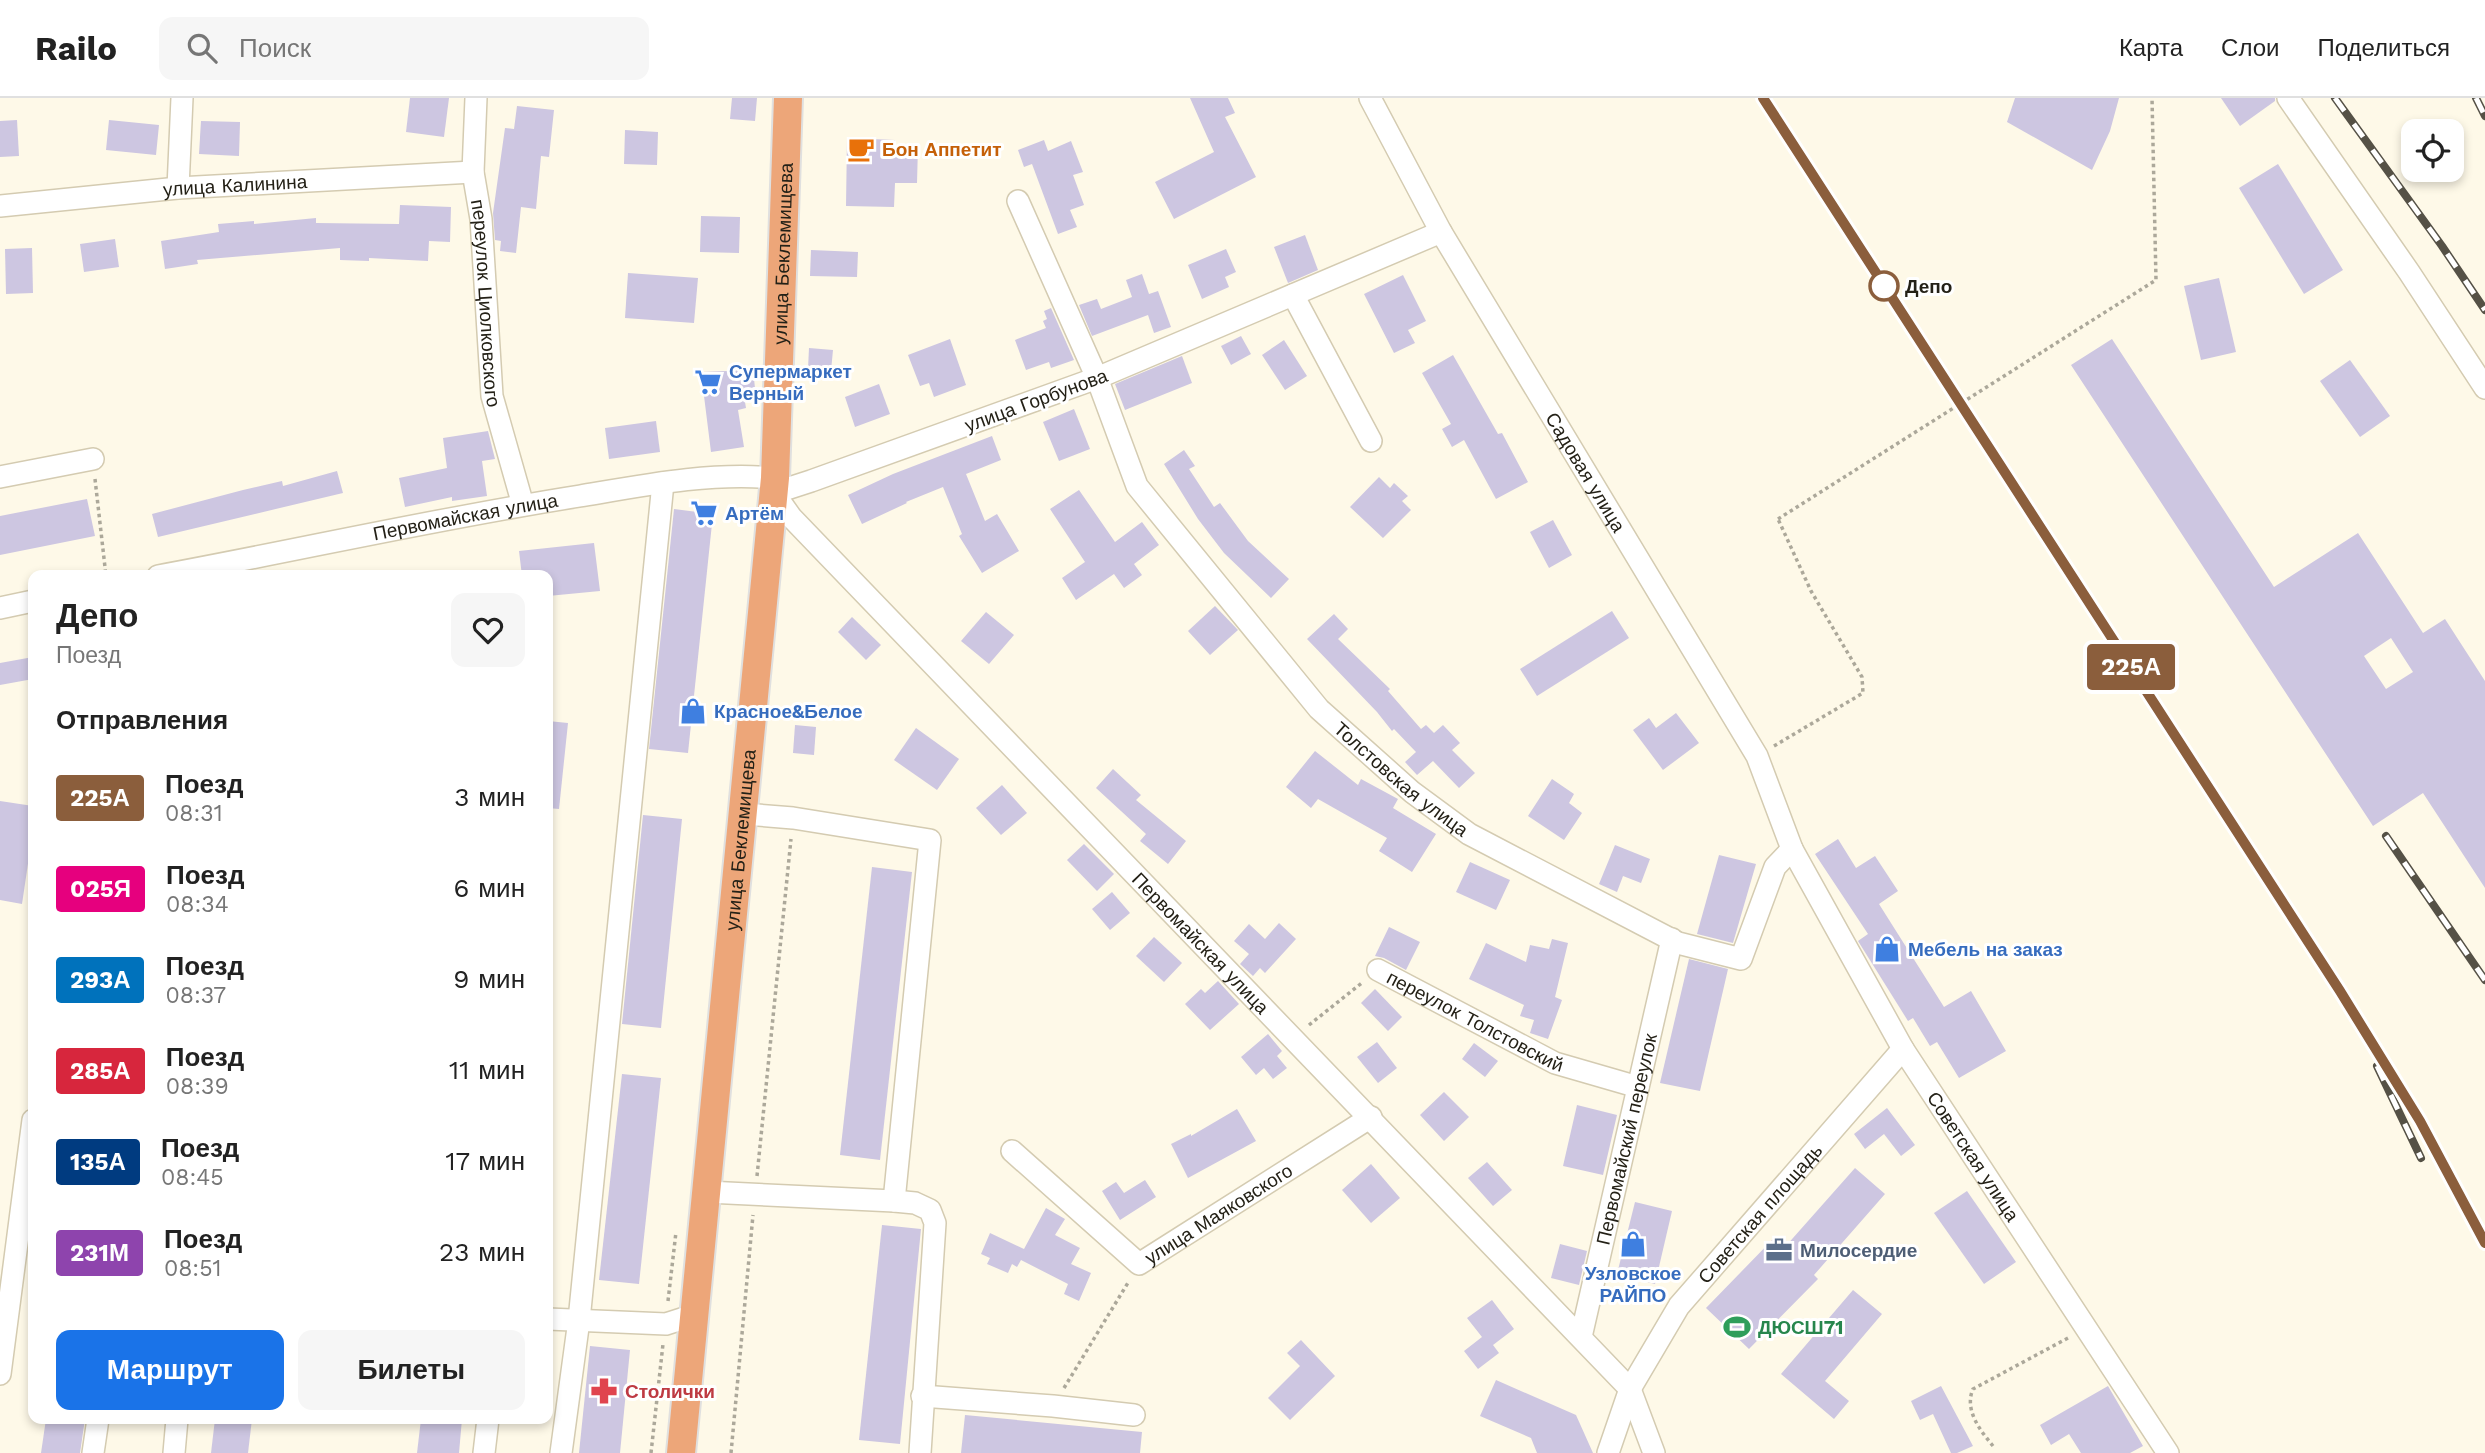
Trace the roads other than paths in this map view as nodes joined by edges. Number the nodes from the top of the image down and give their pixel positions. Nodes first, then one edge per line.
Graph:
1 (182, 98) edge
2 (476, 98) edge
3 (788, 98) edge
4 (1370, 98) edge
5 (2288, 98) edge
6 (473, 172) junction
7 (178, 187) junction
8 (1018, 201) dead end
9 (0, 206) edge
10 (1441, 232) junction
11 (1293, 295) junction
12 (1097, 378) junction
13 (2485, 388) edge
14 (1371, 441) dead end
15 (93, 459) road end
16 (0, 477) edge
17 (663, 483) junction
18 (775, 485) junction
19 (523, 505) junction
20 (189, 570) edge
21 (28, 602) edge
22 (0, 608) edge
23 (745, 814) junction
24 (1792, 849) junction
25 (1672, 939) junction
26 (1378, 970) road end
27 (1903, 1049) junction
28 (1638, 1087) junction
29 (1371, 1117) junction
30 (1012, 1152) dead end
31 (707, 1192) junction
32 (28, 1198) edge
33 (894, 1201) junction
34 (24, 1260) edge
35 (694, 1315) junction
36 (553, 1319) edge
37 (579, 1320) junction
38 (1581, 1337) junction
39 (0, 1374) edge
40 (1630, 1389) junction
41 (922, 1396) junction
42 (1134, 1415) dead end
43 (97, 1424) edge
44 (177, 1424) edge
45 (487, 1424) edge
46 (1655, 1451) edge
47 (93, 1453) edge
48 (174, 1453) edge
49 (484, 1453) edge
50 (561, 1453) edge
51 (681, 1453) edge
52 (920, 1453) edge
53 (1608, 1453) edge
54 (2168, 1453) edge

1 - 7 street
2 - 6 street, переулок Циолковского
3 - 18 main road, улица Беклемищева
4 - 10 street, Садовая улица
5 - 13 street
6 - 7 street, улица Калинина
6 - 19 street, переулок Циолковского
7 - 9 street, улица Калинина
8 - 12 street, Толстовская улица
10 - 11 street, улица Горбунова
10 - 24 street, Садовая улица
11 - 12 street, улица Горбунова
11 - 14 street
12 - 18 street, улица Горбунова
12 - 25 street, Толстовская улица
15 - 16 street
17 - 18 street, Первомайская улица
17 - 19 street, Первомайская улица
17 - 37 street
18 - 23 main road, улица Беклемищева
18 - 29 street, Первомайская улица
19 - 20 street, Первомайская улица
21 - 22 street
23 - 31 main road, улица Беклемищева
23 - 33 street
24 - 25 street, Толстовская улица
24 - 27 street, Советская улица
25 - 28 street, Первомайский переулок
26 - 28 street, переулок Толстовский
27 - 40 street, Советская площадь
27 - 54 street, Советская улица
28 - 38 street, Первомайский переулок
29 - 30 street, улица Маяковского
29 - 38 street, Первомайская улица
31 - 33 street
31 - 35 main road, улица Беклемищева
32 - 34 street
33 - 41 street
34 - 39 street
35 - 37 street
35 - 51 main road, улица Беклемищева
36 - 37 street
37 - 50 street
38 - 40 street, Первомайская улица
40 - 46 street
40 - 53 street, Советская площадь
41 - 42 street
41 - 52 street
43 - 47 street
44 - 48 street
45 - 49 street

